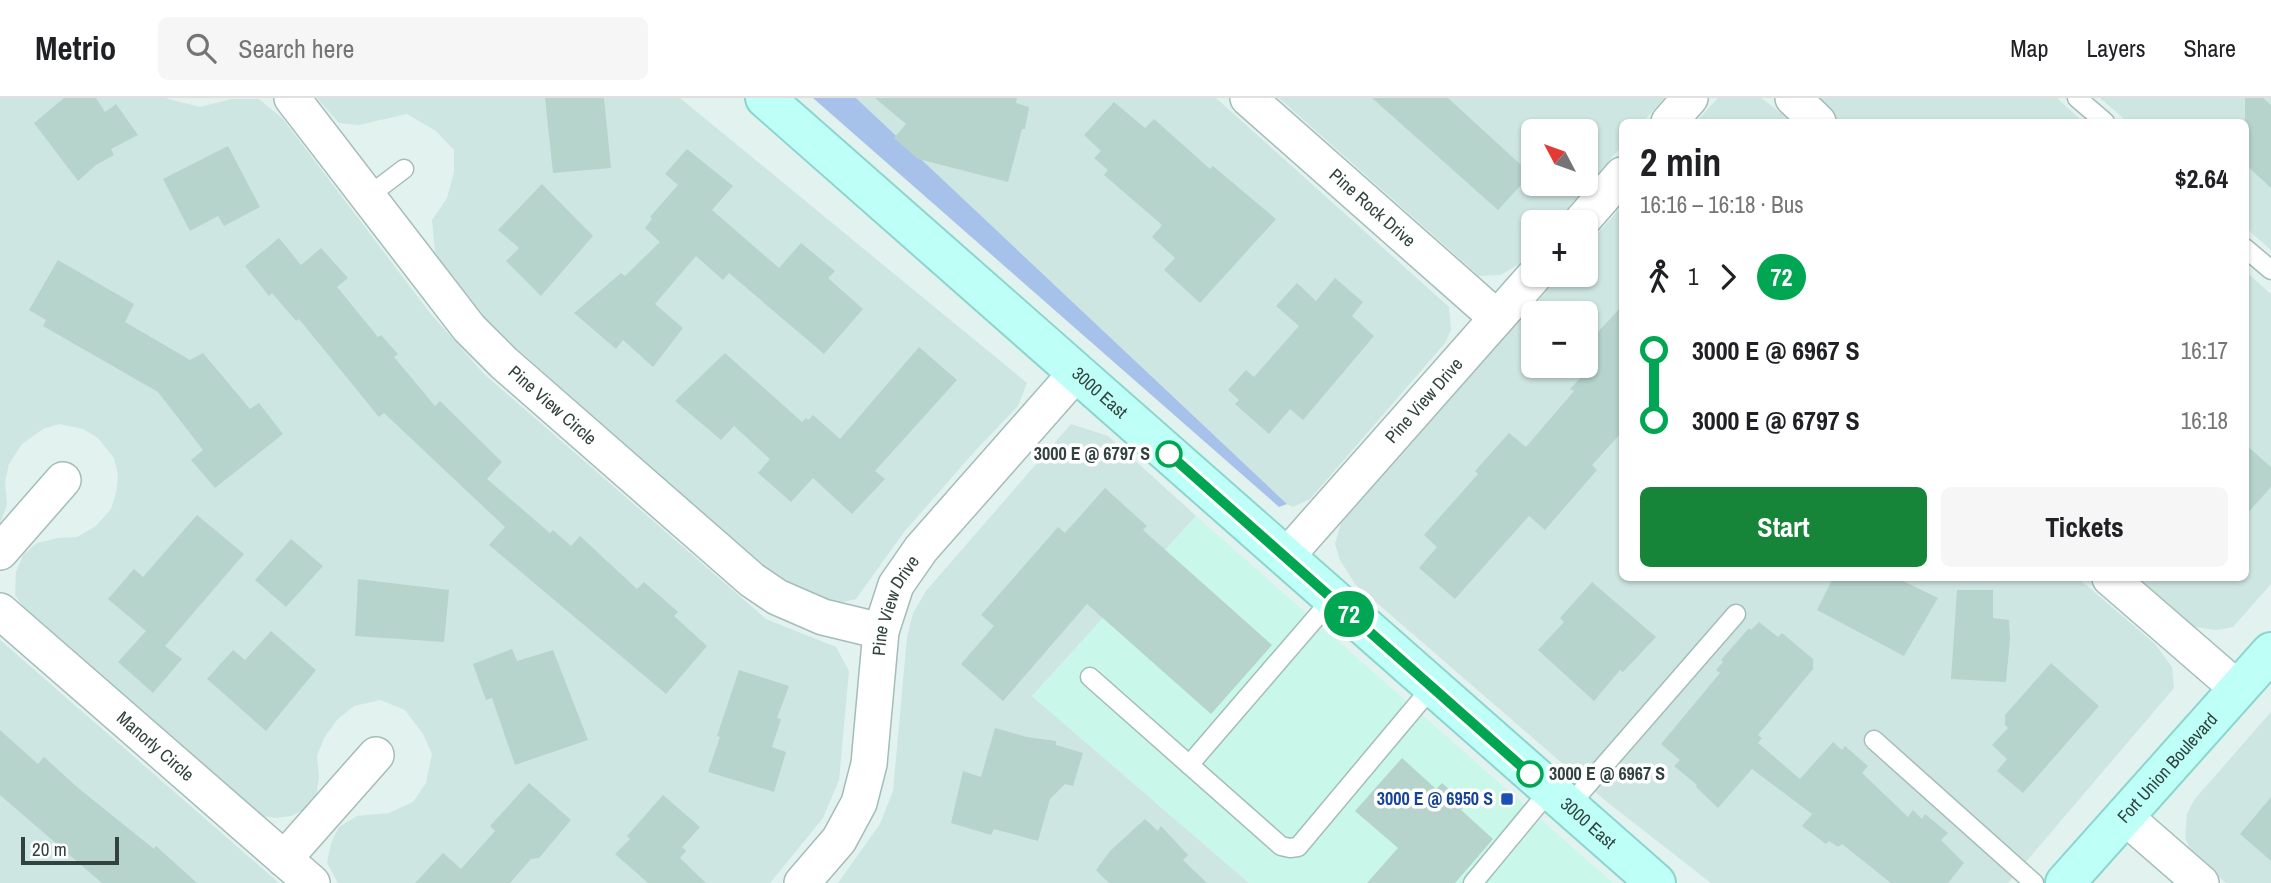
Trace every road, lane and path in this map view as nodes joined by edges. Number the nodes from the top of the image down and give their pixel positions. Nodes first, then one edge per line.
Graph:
1 (292, 98) edge
2 (765, 98) edge
3 (1248, 98) edge
4 (1690, 98) edge
5 (1793, 98) edge
6 (2077, 98) edge
7 (1672, 119) edge
8 (1815, 119) edge
9 (2102, 119) edge
10 (404, 169) dead end
11 (1619, 179) edge
12 (367, 197) junction
13 (1592, 210) edge
14 (2249, 252) edge
15 (2271, 271) edge
16 (1524, 287) edge
17 (1497, 318) junction
18 (1077, 372) junction
19 (63, 480) dead end
20 (0, 552) edge
21 (1285, 558) junction
22 (2113, 581) edge
23 (1332, 599) junction
24 (0, 611) edge
25 (1736, 614) dead end
26 (881, 631) junction
27 (2271, 652) edge
28 (1090, 677) dead end
29 (1433, 687) junction
30 (2238, 688) junction
31 (1874, 740) dead end
32 (376, 755) dead end
33 (1189, 765) junction
34 (1559, 799) junction
35 (2124, 816) junction
36 (284, 859) junction
37 (312, 883) edge
38 (802, 883) edge
39 (1473, 883) edge
40 (1656, 883) edge
41 (2034, 883) edge
42 (2065, 883) edge
43 (2201, 883) edge

1 - 12 street, Pine View Circle
2 - 18 main road, 3000 East
3 - 17 street, Pine Rock Drive
4 - 7 street
5 - 8 street
6 - 9 lane
10 - 12 lane
11 - 13 street
12 - 26 street, Pine View Circle
14 - 15 lane
16 - 17 street, Pine View Drive
17 - 21 street, Pine View Drive
18 - 21 main road, 3000 East
18 - 26 street, Pine View Drive
19 - 20 street
21 - 23 main road, 3000 East
22 - 30 street
23 - 29 main road, 3000 East
23 - 33 lane
24 - 36 street, Manorly Circle
25 - 34 lane
26 - 38 street, Pine View Drive
27 - 30 main road, Fort Union Boulevard
28 - 33 lane
29 - 33 lane
29 - 34 main road, 3000 East
30 - 35 main road, Fort Union Boulevard
31 - 41 lane
32 - 36 street
34 - 39 lane
34 - 40 main road, 3000 East
35 - 42 main road, Fort Union Boulevard
35 - 43 street
36 - 37 street, Manorly Circle

